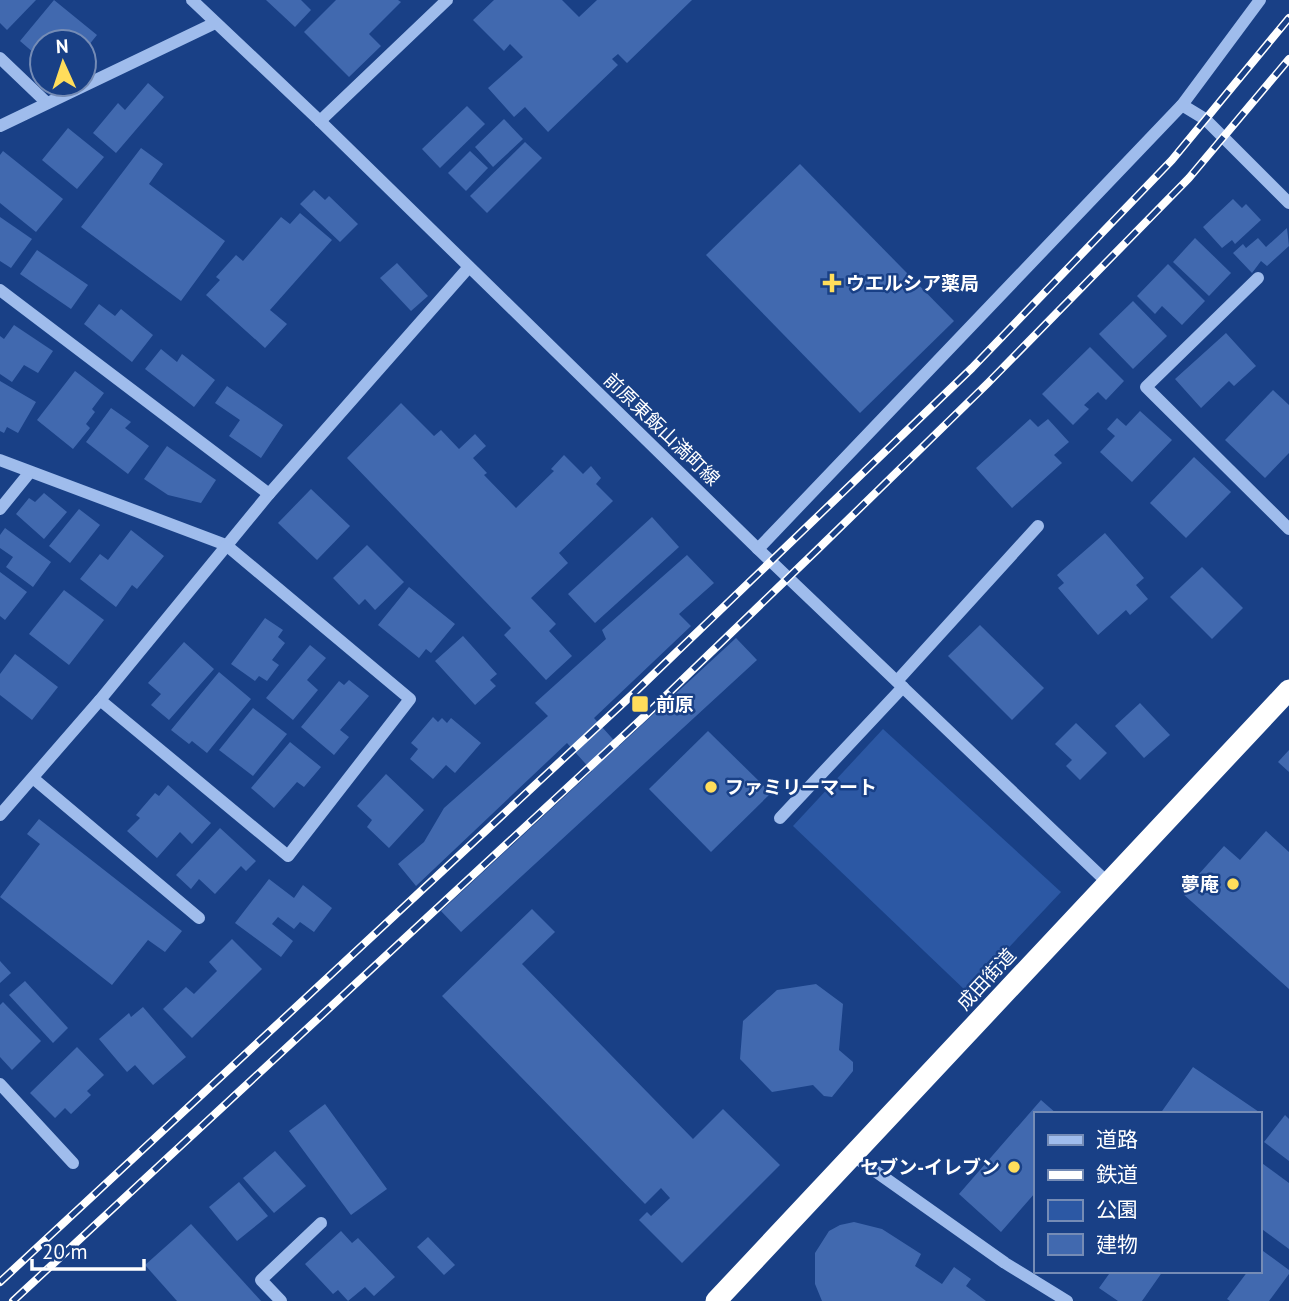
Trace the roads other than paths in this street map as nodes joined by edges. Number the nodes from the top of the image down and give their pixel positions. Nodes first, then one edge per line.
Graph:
1 (191, 0) edge
2 (447, 0) edge
3 (1260, 0) edge
4 (215, 23) junction
5 (0, 58) edge
6 (47, 103) junction
7 (1182, 105) junction
8 (320, 121) junction
9 (0, 126) edge
10 (1289, 203) edge
11 (469, 267) junction
12 (1258, 278) dead end
13 (0, 290) edge
14 (0, 460) edge
15 (30, 472) junction
16 (269, 494) junction
17 (0, 509) edge
18 (1038, 526) dead end
19 (1289, 530) edge
20 (226, 545) junction
21 (758, 549) junction
22 (900, 684) junction
23 (1289, 690) edge
24 (100, 700) junction
25 (33, 779) junction
26 (0, 815) edge
27 (780, 818) dead end
28 (1108, 883) junction
29 (199, 918) dead end
30 (0, 1084) edge
31 (851, 1154) junction
32 (73, 1163) dead end
33 (321, 1223) dead end
34 (281, 1301) edge
35 (716, 1301) edge
36 (1067, 1301) edge

1 - 4 street, 前原東飯山満町線
2 - 8 street
3 - 7 street
4 - 6 street
4 - 8 street, 前原東飯山満町線
5 - 6 street
6 - 9 street
7 - 10 street
7 - 21 street
8 - 11 street, 前原東飯山満町線
11 - 16 street
11 - 21 street, 前原東飯山満町線
12 - 19 street
13 - 16 street
14 - 15 street
15 - 17 street
15 - 20 street
16 - 20 street
18 - 22 street
20 - 24 street
20 - 24 street
21 - 22 street, 前原東飯山満町線
22 - 27 street
22 - 28 street, 前原東飯山満町線
23 - 28 highway, 成田街道
24 - 25 street
25 - 26 street
25 - 29 street
28 - 31 highway, 成田街道
30 - 32 street
31 - 35 highway, 成田街道
31 - 36 street
33 - 34 street

